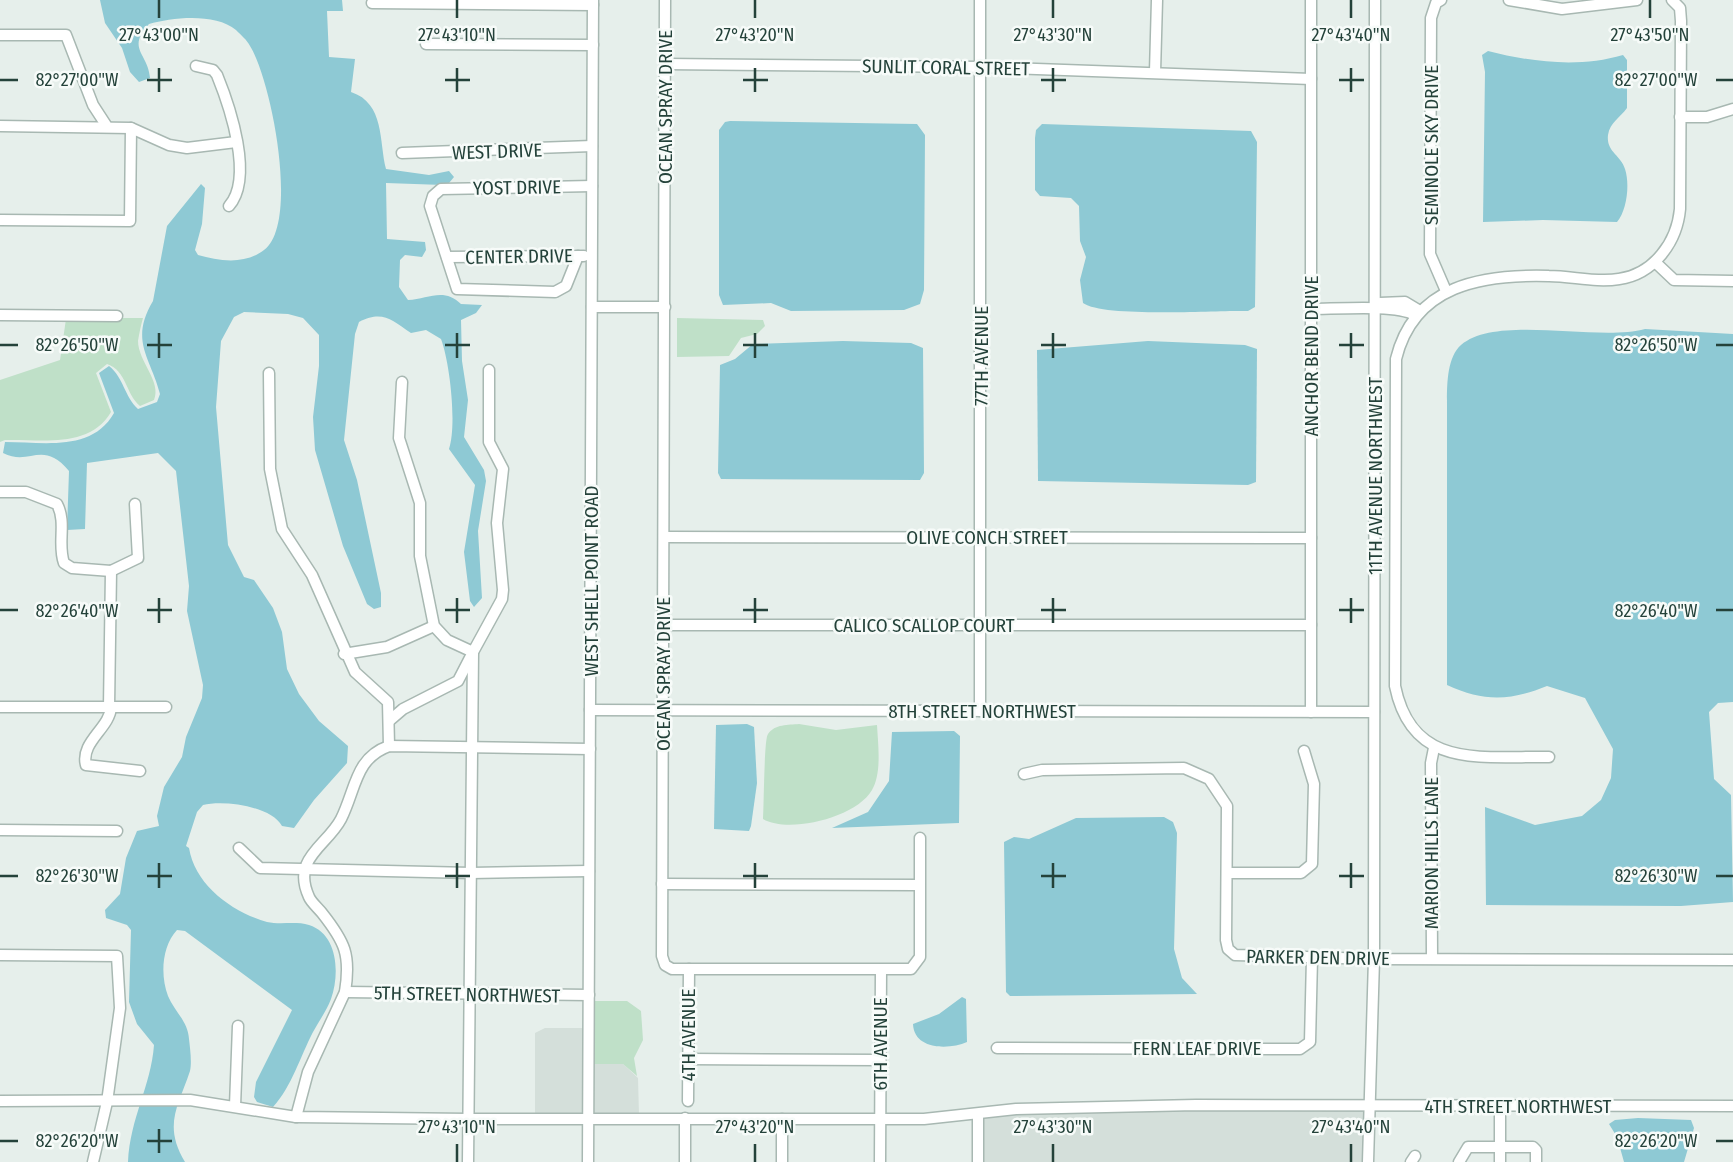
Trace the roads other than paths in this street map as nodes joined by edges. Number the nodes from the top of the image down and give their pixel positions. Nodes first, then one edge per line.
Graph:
1 (666, 0) edge
2 (980, 0) edge
3 (1157, 0) edge
4 (1311, 0) edge
5 (1375, 0) edge
6 (1441, 0) edge
7 (1509, 0) edge
8 (1637, 0) edge
9 (1672, 0) edge
10 (593, 2) edge
11 (372, 4) dead end
12 (0, 35) edge
13 (426, 44) dead end
14 (593, 45) junction
15 (666, 64) junction
16 (196, 66) dead end
17 (981, 67) junction
18 (1155, 72) junction
19 (1311, 79) junction
20 (1733, 109) edge
21 (1680, 117) junction
22 (0, 125) edge
23 (106, 125) junction
24 (131, 128) junction
25 (236, 142) junction
26 (593, 146) junction
27 (402, 153) dead end
28 (592, 186) junction
29 (229, 206) dead end
30 (0, 220) edge
31 (592, 255) junction
32 (578, 256) junction
33 (447, 257) junction
34 (1655, 262) junction
35 (1733, 281) edge
36 (1446, 291) junction
37 (665, 306) junction
38 (592, 307) junction
39 (1375, 308) junction
40 (1311, 309) junction
41 (1396, 310) junction
42 (1418, 313) junction
43 (0, 315) edge
44 (117, 316) dead end
45 (1408, 326) junction
46 (489, 370) dead end
47 (269, 373) dead end
48 (402, 382) dead end
49 (0, 492) edge
50 (135, 504) dead end
51 (664, 537) junction
52 (981, 537) junction
53 (1311, 538) junction
54 (111, 570) junction
55 (663, 625) junction
56 (980, 625) junction
57 (1311, 625) junction
58 (434, 626) junction
59 (473, 652) junction
60 (344, 654) junction
61 (0, 707) edge
62 (110, 707) junction
63 (166, 707) dead end
64 (590, 710) junction
65 (981, 711) junction
66 (662, 712) junction
67 (1311, 712) junction
68 (1374, 712) junction
69 (389, 722) junction
70 (389, 746) junction
71 (471, 748) junction
72 (1434, 748) junction
73 (590, 749) junction
74 (1304, 751) dead end
75 (1549, 757) dead end
76 (140, 771) dead end
77 (1024, 774) dead end
78 (0, 830) edge
79 (117, 831) dead end
80 (920, 838) dead end
81 (239, 848) dead end
82 (305, 869) junction
83 (589, 871) junction
84 (471, 873) junction
85 (1227, 873) junction
86 (662, 884) junction
87 (919, 885) junction
88 (0, 954) edge
89 (1312, 958) junction
90 (1432, 958) junction
91 (1374, 959) junction
92 (1733, 960) edge
93 (689, 969) junction
94 (881, 970) junction
95 (345, 992) junction
96 (470, 995) junction
97 (589, 995) junction
98 (238, 1026) dead end
99 (997, 1048) dead end
100 (688, 1059) junction
101 (880, 1060) junction
102 (0, 1101) edge
103 (688, 1101) dead end
104 (107, 1102) junction
105 (235, 1106) junction
106 (1369, 1106) junction
107 (1500, 1106) junction
108 (1733, 1106) edge
109 (978, 1115) junction
110 (296, 1117) junction
111 (685, 1118) junction
112 (469, 1119) junction
113 (588, 1119) junction
114 (782, 1119) junction
115 (880, 1119) junction
116 (1500, 1147) junction
117 (93, 1162) edge
118 (468, 1162) edge
119 (588, 1162) edge
120 (685, 1162) edge
121 (782, 1162) edge
122 (880, 1162) edge
123 (978, 1162) edge
124 (1368, 1162) edge
125 (1459, 1162) edge
126 (1500, 1162) edge
127 (1536, 1162) edge

1 - 15 street, OCEAN SPRAY DRIVE
2 - 17 street, 77TH AVENUE
3 - 18 street
4 - 19 street, ANCHOR BEND DRIVE
5 - 39 street, 11TH AVENUE NORTHWEST
6 - 36 street, SEMINOLE SKY DRIVE
7 - 8 street
9 - 21 street
10 - 11 street
10 - 14 street, WEST SHELL POINT ROAD
12 - 23 street
13 - 14 street
14 - 26 street, WEST SHELL POINT ROAD
15 - 17 street, SUNLIT CORAL STREET
15 - 37 street, OCEAN SPRAY DRIVE
16 - 25 street
17 - 18 street, SUNLIT CORAL STREET
17 - 52 street, 77TH AVENUE
18 - 19 street, SUNLIT CORAL STREET
19 - 40 street, ANCHOR BEND DRIVE
20 - 21 street
21 - 34 street
22 - 23 street
23 - 24 street
24 - 25 street
24 - 30 street
25 - 29 street
26 - 27 street, WEST DRIVE
26 - 28 street, WEST SHELL POINT ROAD
28 - 31 street, WEST SHELL POINT ROAD
28 - 33 street, YOST DRIVE
31 - 32 street, CENTER DRIVE
31 - 38 street, WEST SHELL POINT ROAD
32 - 33 street, CENTER DRIVE
32 - 33 street
34 - 35 street
34 - 36 street
36 - 42 street
37 - 38 street
37 - 51 street, OCEAN SPRAY DRIVE
38 - 64 street, WEST SHELL POINT ROAD
39 - 40 street
39 - 41 street
39 - 42 street
39 - 68 street, 11TH AVENUE NORTHWEST
40 - 53 street, ANCHOR BEND DRIVE
41 - 42 street
41 - 45 street
42 - 45 street
43 - 44 street
45 - 72 street
46 - 59 street
47 - 60 street
48 - 58 street
49 - 54 street
50 - 54 street
51 - 52 street, OLIVE CONCH STREET
51 - 55 street, OCEAN SPRAY DRIVE
52 - 53 street, OLIVE CONCH STREET
52 - 56 street, 77TH AVENUE
53 - 57 street, ANCHOR BEND DRIVE
54 - 62 street
55 - 56 street, CALICO SCALLOP COURT
55 - 66 street, OCEAN SPRAY DRIVE
56 - 57 street, CALICO SCALLOP COURT
56 - 65 street, 77TH AVENUE
57 - 67 street, ANCHOR BEND DRIVE
58 - 59 street
58 - 60 street
59 - 69 street
59 - 71 street
60 - 69 street
61 - 62 street
62 - 63 street
62 - 76 street
64 - 66 street, 8TH STREET NORTHWEST
64 - 73 street, WEST SHELL POINT ROAD
65 - 66 street, 8TH STREET NORTHWEST
65 - 67 street, 8TH STREET NORTHWEST
66 - 86 street, OCEAN SPRAY DRIVE
67 - 68 street, 8TH STREET NORTHWEST
68 - 91 street, 11TH AVENUE NORTHWEST
69 - 70 street
70 - 71 street
70 - 82 street
71 - 73 street
71 - 84 street
72 - 75 street
72 - 90 street, MARION HILLS LANE
73 - 83 street, WEST SHELL POINT ROAD
74 - 85 street
77 - 85 street, PARKER DEN DRIVE
78 - 79 street
80 - 87 street, OCEAN SPRAY DRIVE
81 - 82 street
82 - 84 street
82 - 95 street
83 - 84 street
83 - 97 street, WEST SHELL POINT ROAD
84 - 96 street
85 - 89 street, PARKER DEN DRIVE
86 - 87 street
86 - 93 street, OCEAN SPRAY DRIVE
87 - 94 street, OCEAN SPRAY DRIVE
88 - 104 street
89 - 91 street, PARKER DEN DRIVE
89 - 99 street, FERN LEAF DRIVE
90 - 91 street, PARKER DEN DRIVE
90 - 92 street, PARKER DEN DRIVE
91 - 106 street, 11TH AVENUE NORTHWEST
93 - 94 street, OCEAN SPRAY DRIVE
93 - 100 street, 4TH AVENUE
94 - 101 street, 6TH AVENUE
95 - 96 street, 5TH STREET NORTHWEST
95 - 110 street
96 - 97 street, 5TH STREET NORTHWEST
96 - 112 street
97 - 113 street, WEST SHELL POINT ROAD
98 - 105 street
100 - 101 street
100 - 103 street, 4TH AVENUE
101 - 115 street, 6TH AVENUE
102 - 104 street, 4TH STREET NORTHWEST
104 - 105 street, 4TH STREET NORTHWEST
104 - 117 street
105 - 110 street, 4TH STREET NORTHWEST
106 - 107 street, 4TH STREET NORTHWEST
106 - 109 street, 4TH STREET NORTHWEST
106 - 124 street, 11TH AVENUE NORTHWEST
107 - 108 street, 4TH STREET NORTHWEST
107 - 116 street
109 - 115 street, 4TH STREET NORTHWEST
109 - 123 street
110 - 112 street, 4TH STREET NORTHWEST
111 - 113 street, 4TH STREET NORTHWEST
111 - 114 street, 4TH STREET NORTHWEST
111 - 120 street
112 - 113 street, 4TH STREET NORTHWEST
112 - 118 street
113 - 119 street, WEST SHELL POINT ROAD
114 - 115 street, 4TH STREET NORTHWEST
114 - 121 street
115 - 122 street, 6TH AVENUE
116 - 125 street
116 - 126 street
116 - 127 street

